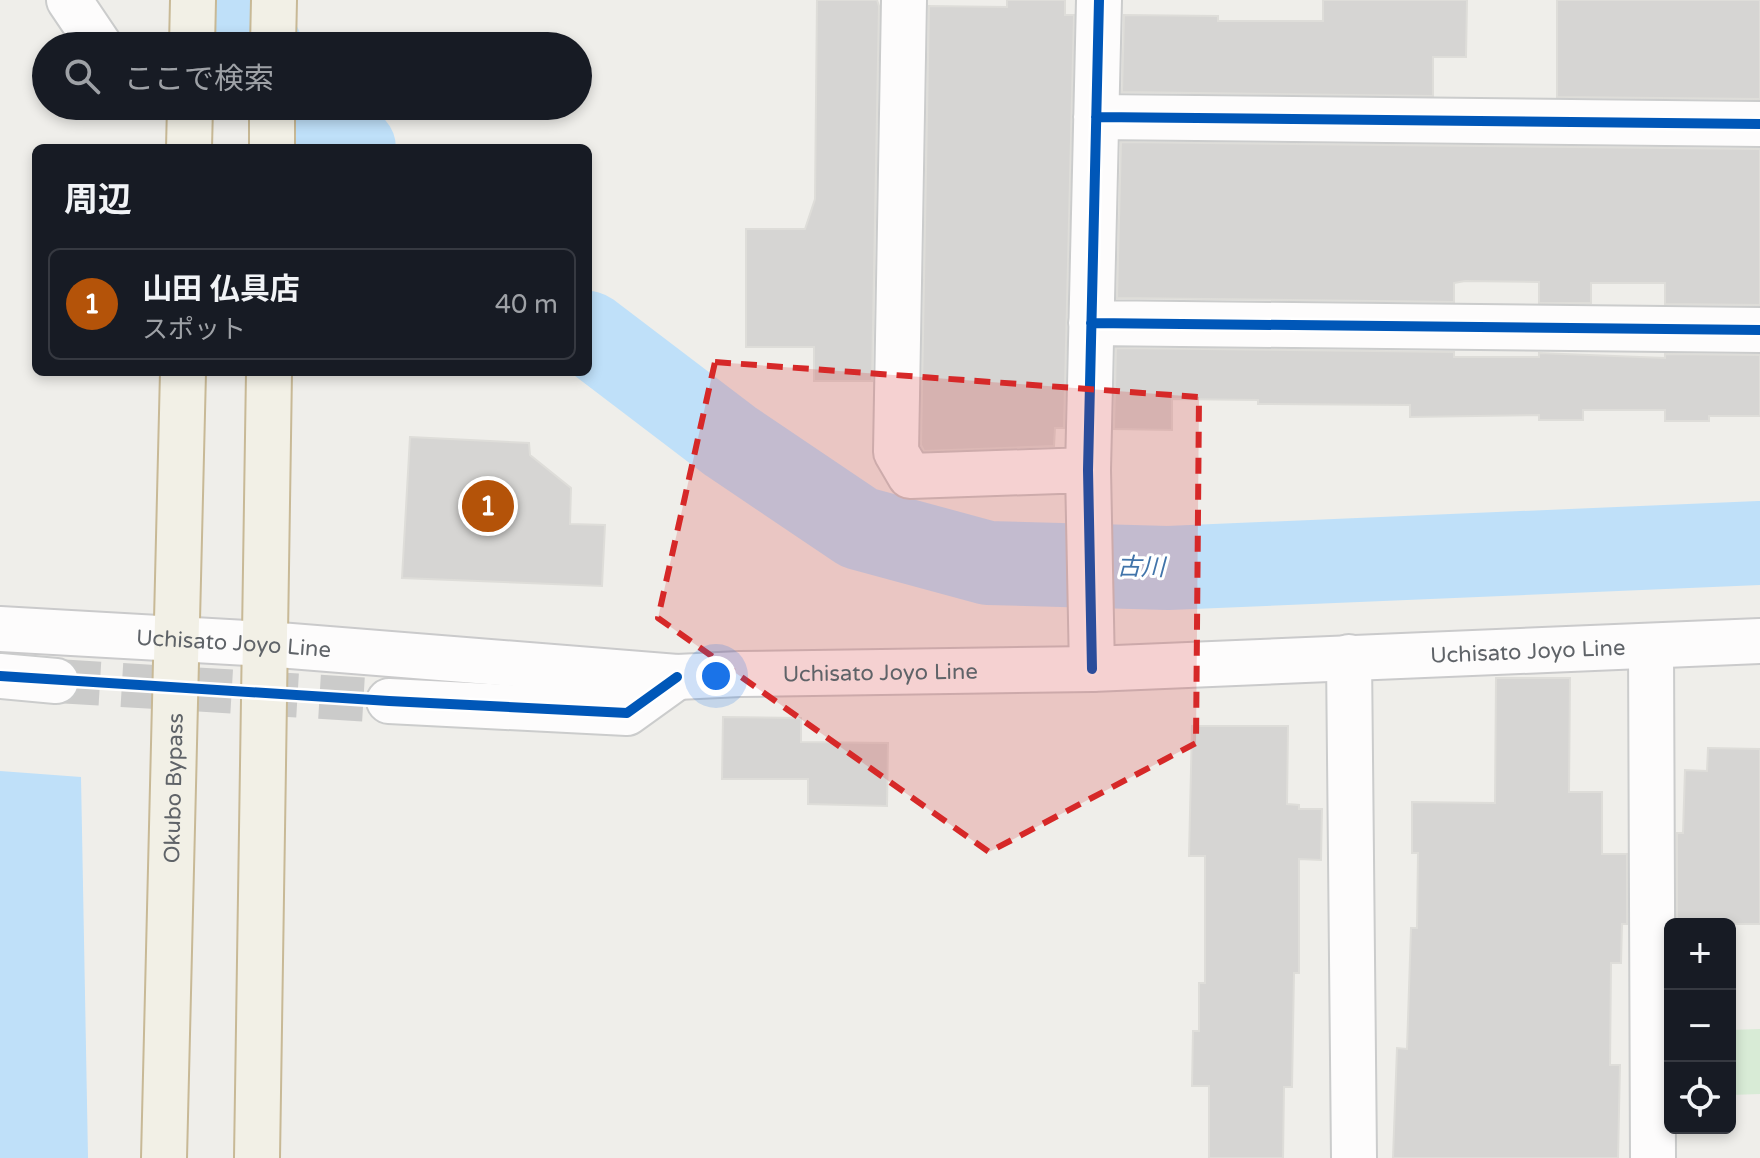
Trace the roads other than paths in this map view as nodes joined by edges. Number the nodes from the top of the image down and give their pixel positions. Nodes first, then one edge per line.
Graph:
1 (69, 0) edge
2 (193, 0) edge
3 (904, 0) edge
4 (1099, 0) edge
5 (91, 32) edge
6 (192, 32) edge
7 (1096, 117) junction
8 (1760, 124) edge
9 (1091, 323) junction
10 (1760, 330) edge
11 (183, 376) edge
12 (269, 376) edge
13 (1088, 483) junction
14 (0, 629) edge
15 (175, 640) junction
16 (1760, 641) edge
17 (266, 644) junction
18 (1651, 647) junction
19 (1349, 657) junction
20 (1092, 658) junction
21 (0, 676) edge
22 (677, 677) junction
23 (56, 681) tunnel mouth
24 (389, 701) tunnel mouth
25 (164, 1158) edge
26 (257, 1158) edge
27 (1354, 1158) edge
28 (1653, 1158) edge

1 - 5 street
2 - 6 highway
3 - 13 street
4 - 7 street
7 - 8 street
7 - 9 street
9 - 10 street
9 - 13 street
11 - 15 highway, Okubo Bypass
12 - 17 highway
13 - 20 street
14 - 15 street, Uchisato Joyo Line
15 - 17 street, Uchisato Joyo Line
15 - 25 highway, Okubo Bypass
16 - 18 street, Uchisato Joyo Line
17 - 22 street, Uchisato Joyo Line
17 - 26 highway
18 - 19 street, Uchisato Joyo Line
18 - 28 street
19 - 20 street, Uchisato Joyo Line
19 - 27 street
20 - 22 street, Uchisato Joyo Line
21 - 23 street
22 - 24 street

